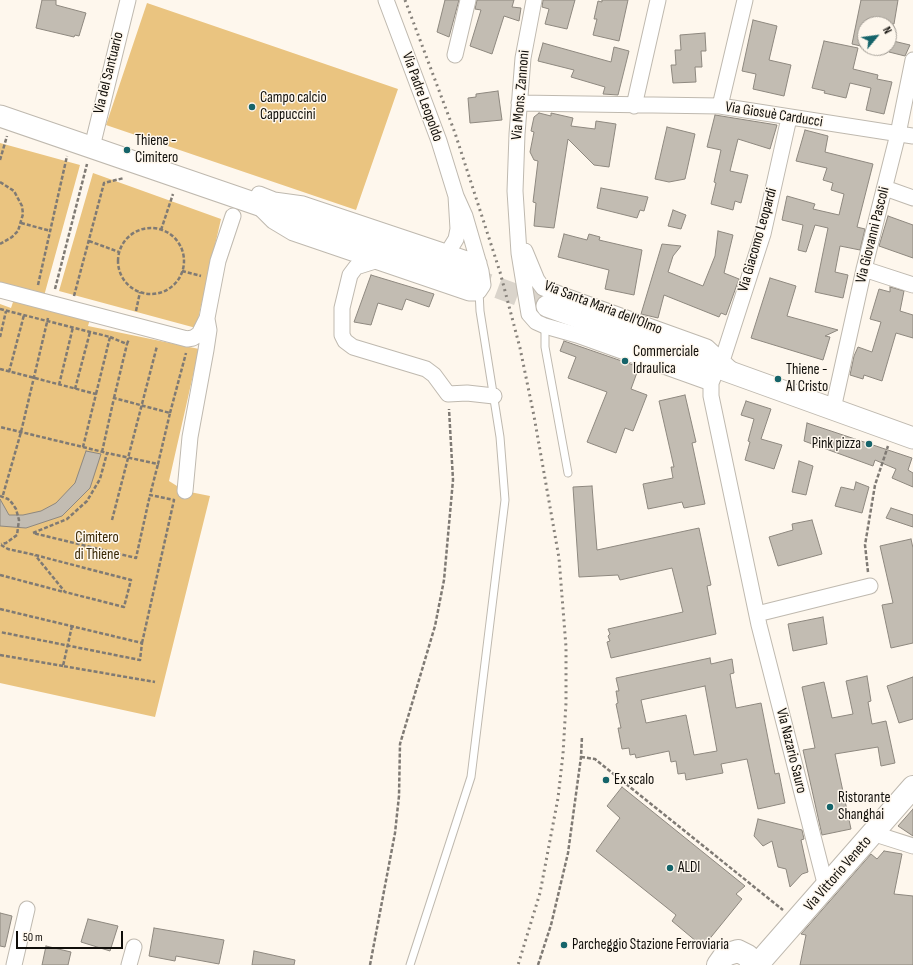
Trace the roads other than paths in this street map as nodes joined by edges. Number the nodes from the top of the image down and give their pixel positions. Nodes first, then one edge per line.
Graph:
1 (128, 0) edge
2 (386, 0) edge
3 (468, 0) edge
4 (534, 0) edge
5 (658, 0) edge
6 (745, 0) edge
7 (455, 54) dead end
8 (913, 60) edge
9 (519, 104) junction
10 (634, 106) junction
11 (720, 106) junction
12 (789, 118) junction
13 (4, 125) edge
14 (898, 134) junction
15 (913, 136) edge
16 (90, 155) junction
17 (885, 188) junction
18 (515, 191) junction
19 (230, 195) junction
20 (456, 196) junction
21 (913, 198) edge
22 (256, 205) junction
23 (233, 216) dead end
24 (448, 252) junction
25 (375, 261) junction
26 (864, 269) junction
27 (476, 277) junction
28 (913, 285) edge
29 (0, 290) edge
30 (526, 301) junction
31 (545, 307) junction
32 (207, 318) junction
33 (722, 371) junction
34 (494, 396) junction
35 (833, 409) junction
36 (913, 438) edge
37 (568, 473) dead end
38 (185, 491) dead end
39 (870, 586) road end
40 (757, 614) junction
41 (913, 787) edge
42 (872, 833) junction
43 (913, 846) edge
44 (826, 887) junction
45 (26, 909) dead end
46 (777, 941) junction
47 (134, 947) dead end
48 (745, 958) edge
49 (14, 965) edge
50 (130, 965) edge
51 (410, 965) edge
52 (718, 965) edge
53 (757, 965) edge

1 - 16 street, Via del Santuario
2 - 20 street, Via Padre Leopoldo
3 - 7 street
4 - 9 street, Via Mons. Zannoni
5 - 10 street
6 - 11 street
8 - 14 street, Via Giovanni Pascoli
9 - 10 street, Via Giosuè Carducci
9 - 18 street, Via Mons. Zannoni
10 - 11 street, Via Giosuè Carducci
11 - 12 street, Via Giosuè Carducci
12 - 14 street, Via Giosuè Carducci
12 - 33 street, Via Giacomo Leopardi
13 - 16 main road
14 - 15 street, Via Giosuè Carducci
14 - 17 street, Via Giovanni Pascoli
16 - 19 main road
17 - 21 street
17 - 26 street, Via Giovanni Pascoli
18 - 30 street, Via Santa Maria dell'Olmo
18 - 31 street, Via Santa Maria dell'Olmo
19 - 22 main road
19 - 24 street
20 - 24 street, Via Padre Leopoldo
20 - 27 street, Via Padre Leopoldo
22 - 25 street
22 - 27 main road
23 - 32 street
24 - 27 street
25 - 27 street
25 - 34 street
26 - 28 street
26 - 35 street, Via Giovanni Pascoli
27 - 34 lane
29 - 32 street
30 - 31 street
30 - 31 street, Via Santa Maria dell'Olmo
31 - 33 main road, Via Santa Maria dell'Olmo
31 - 37 lane
32 - 38 street
33 - 35 main road, Via Santa Maria dell'Olmo
33 - 40 street, Via Nazario Sauro
34 - 51 lane
35 - 36 main road, Via Santa Maria dell'Olmo
39 - 40 street
40 - 44 street, Via Nazario Sauro
41 - 42 main road, Via Vittorio Veneto
42 - 43 street
42 - 44 main road, Via Vittorio Veneto
44 - 46 main road, Via Vittorio Veneto
45 - 49 street
46 - 48 main road
46 - 53 main road, Via Vittorio Veneto
47 - 50 street
48 - 52 main road

